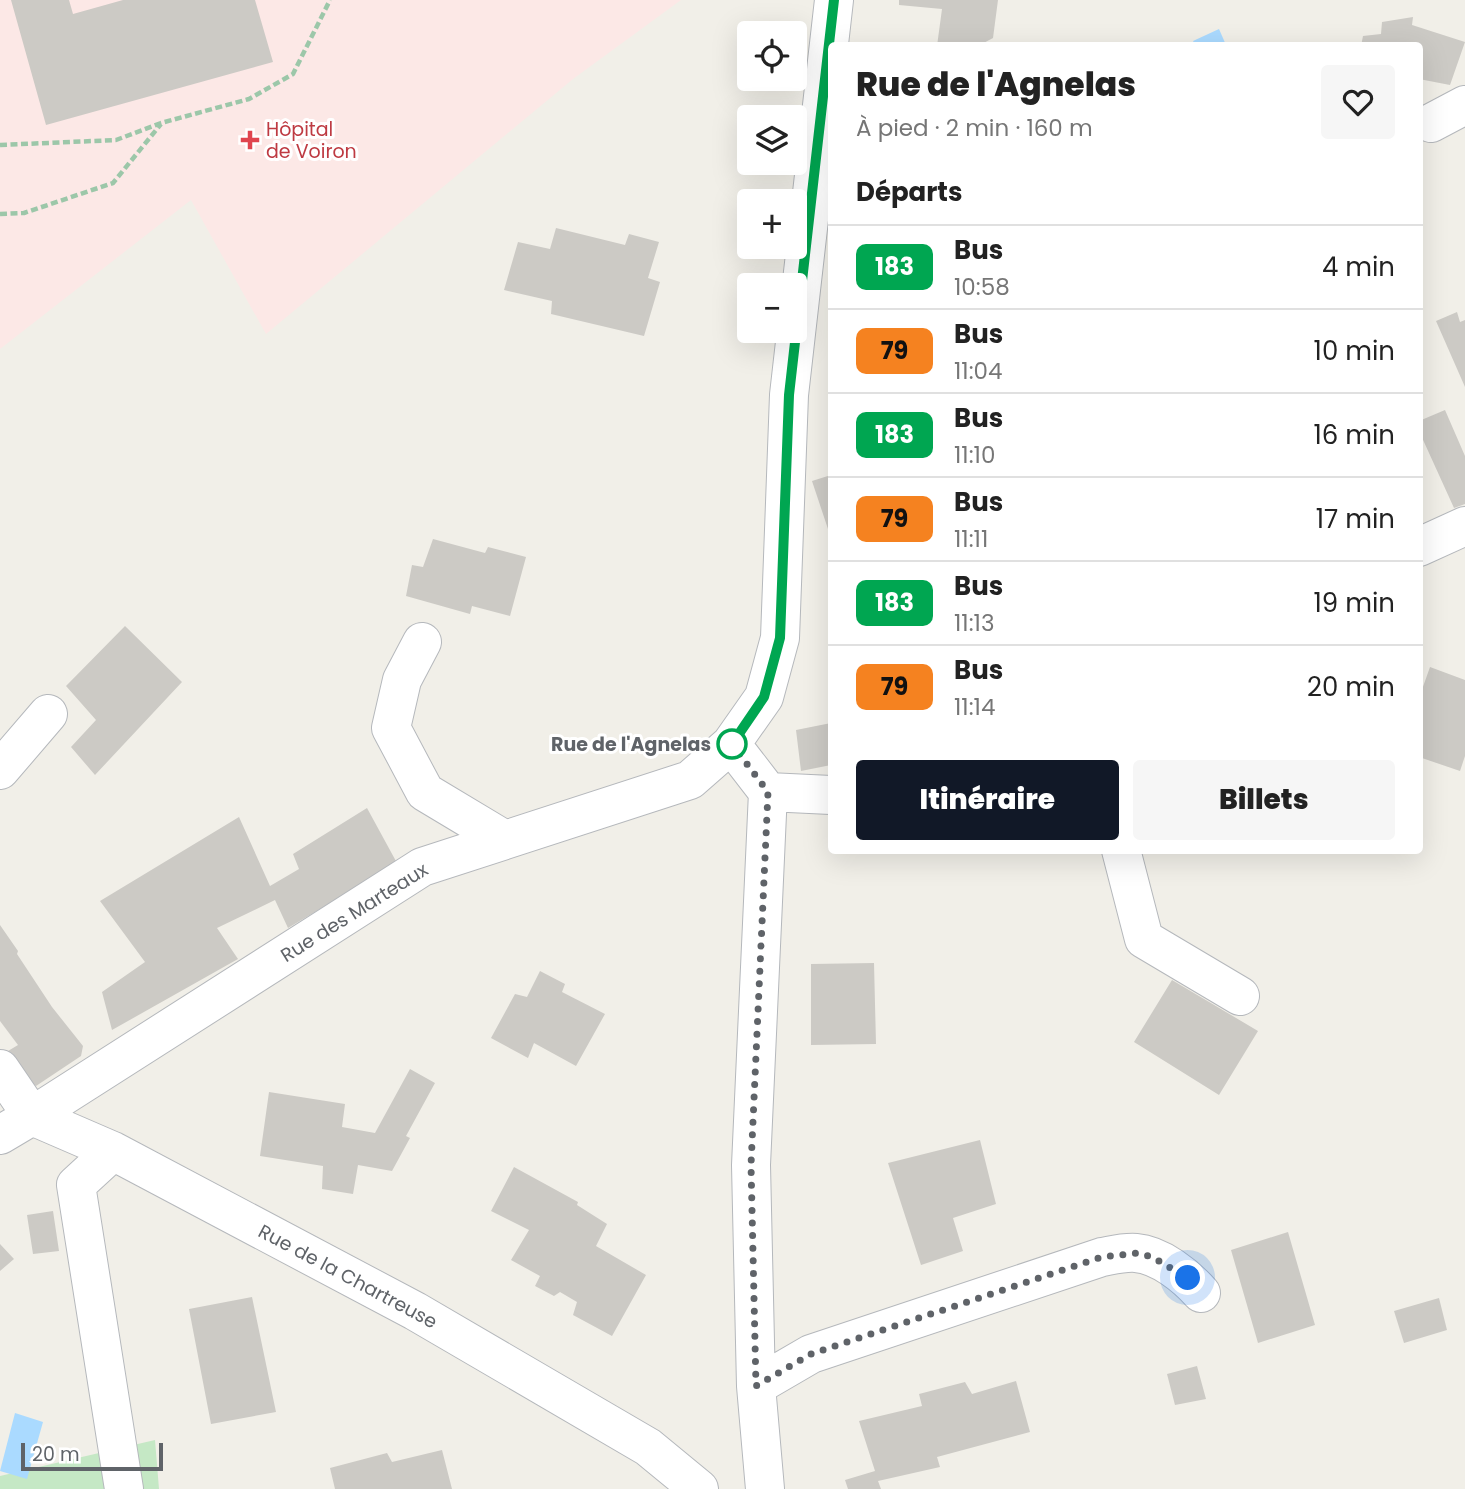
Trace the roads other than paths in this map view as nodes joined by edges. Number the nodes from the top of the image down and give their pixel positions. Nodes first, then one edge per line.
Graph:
1 (834, 0) edge
2 (829, 42) edge
3 (828, 53) edge
4 (1465, 105) edge
5 (1431, 123) dead end
6 (1465, 526) edge
7 (1423, 545) edge
8 (422, 642) dead end
9 (48, 714) dead end
10 (732, 744) junction
11 (0, 770) edge
12 (768, 792) junction
13 (828, 796) edge
14 (505, 840) junction
15 (1122, 854) edge
16 (1240, 996) dead end
17 (0, 1069) edge
18 (32, 1116) junction
19 (0, 1135) edge
20 (113, 1151) junction
21 (1201, 1293) dead end
22 (756, 1386) junction
23 (124, 1489) edge
24 (699, 1489) edge
25 (765, 1489) edge

1 - 2 street, Rue des Marteaux
3 - 10 street, Rue des Marteaux
4 - 5 street
6 - 7 street
8 - 14 street
9 - 11 street
10 - 12 street
10 - 14 street, Rue des Marteaux
12 - 13 street
12 - 22 street
14 - 18 street, Rue des Marteaux
15 - 16 street
17 - 18 street
18 - 19 street, Rue des Marteaux
18 - 20 street, Rue de la Chartreuse
20 - 23 street
20 - 24 street, Rue de la Chartreuse
21 - 22 street
22 - 25 street

